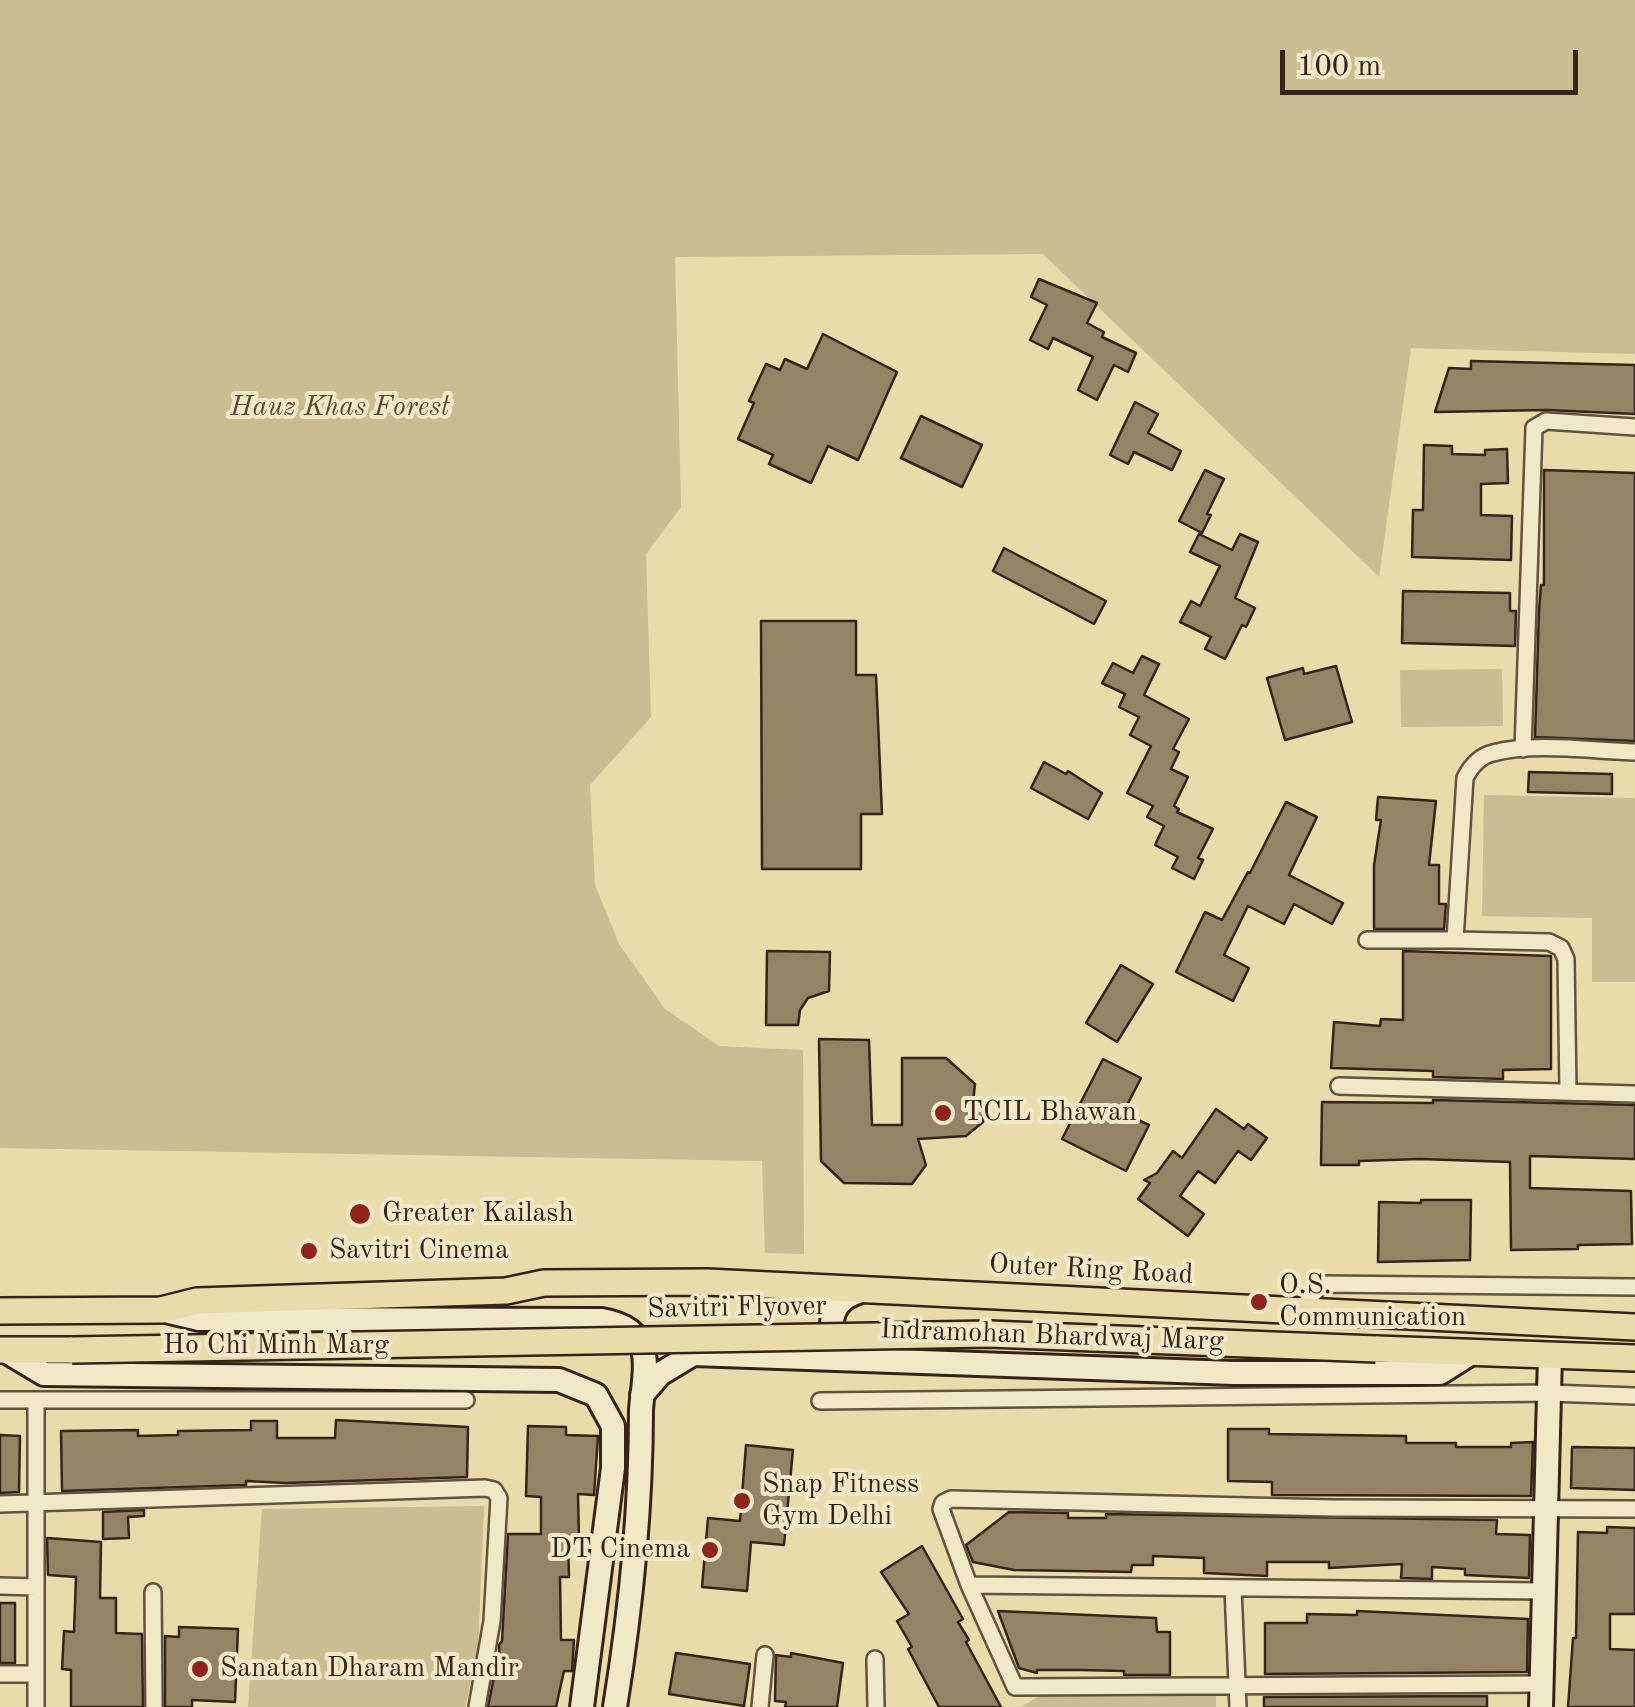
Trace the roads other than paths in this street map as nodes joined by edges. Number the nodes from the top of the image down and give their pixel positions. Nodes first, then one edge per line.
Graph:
1 (1635, 427) edge
2 (1523, 749) junction
3 (1635, 752) edge
4 (1367, 940) dead end
5 (1454, 940) junction
6 (1339, 1086) dead end
7 (1568, 1092) junction
8 (1635, 1094) edge
9 (544, 1282) joint
10 (1635, 1286) edge
11 (868, 1290) junction
12 (161, 1310) junction
13 (1302, 1310) junction
14 (0, 1311) edge
15 (438, 1318) junction
16 (1635, 1328) edge
17 (2, 1350) edge
18 (1470, 1354) junction
19 (1550, 1355) junction
20 (1635, 1358) edge
21 (858, 1360) junction
22 (433, 1377) junction
23 (1549, 1393) junction
24 (642, 1395) junction
25 (1635, 1396) edge
26 (0, 1400) edge
27 (466, 1400) dead end
28 (820, 1400) dead end
29 (36, 1402) junction
30 (36, 1503) junction
31 (0, 1504) edge
32 (1546, 1507) junction
33 (1635, 1508) edge
34 (969, 1585) junction
35 (0, 1586) edge
36 (36, 1586) junction
37 (1233, 1588) junction
38 (1544, 1591) junction
39 (154, 1592) dead end
40 (765, 1655) dead end
41 (875, 1659) dead end
42 (0, 1674) edge
43 (36, 1674) junction
44 (1236, 1684) junction
45 (1542, 1696) edge
46 (36, 1707) edge
47 (154, 1707) edge
48 (477, 1707) edge
49 (582, 1707) edge
50 (615, 1707) edge
51 (760, 1707) edge
52 (876, 1707) edge
53 (1238, 1707) edge

1 - 2 street
2 - 3 street
2 - 5 street
4 - 5 street
5 - 7 street
6 - 7 street
7 - 8 street
9 - 11 main road, Outer Ring Road
9 - 12 main road, Ho Chi Minh Marg
10 - 13 street
11 - 13 main road, Outer Ring Road
11 - 21 street
12 - 14 main road, Ho Chi Minh Marg
12 - 15 street, Ho Chi Minh Marg
13 - 16 main road, Outer Ring Road
15 - 22 street
15 - 24 street, Ho Chi Minh Marg
17 - 18 main road, Savitri Flyover, bridge
17 - 22 street, Ho Chi Minh Marg
18 - 19 main road
18 - 21 street, Indramohan Bhardwaj Marg
19 - 20 main road
19 - 23 street
21 - 24 street, Indramohan Bhardwaj Marg
22 - 49 street, Ho Chi Minh Marg
23 - 25 street
23 - 28 street
23 - 32 street
24 - 50 street
26 - 29 street
27 - 29 street
29 - 30 street
30 - 31 street
30 - 36 street
30 - 48 street
32 - 33 street
32 - 34 street
32 - 38 street
34 - 37 street
34 - 44 street
35 - 36 street
36 - 43 street
37 - 38 street
37 - 44 street
38 - 45 street
39 - 47 street
40 - 51 street
41 - 52 street
42 - 43 street
43 - 46 street
44 - 45 street
44 - 53 street

